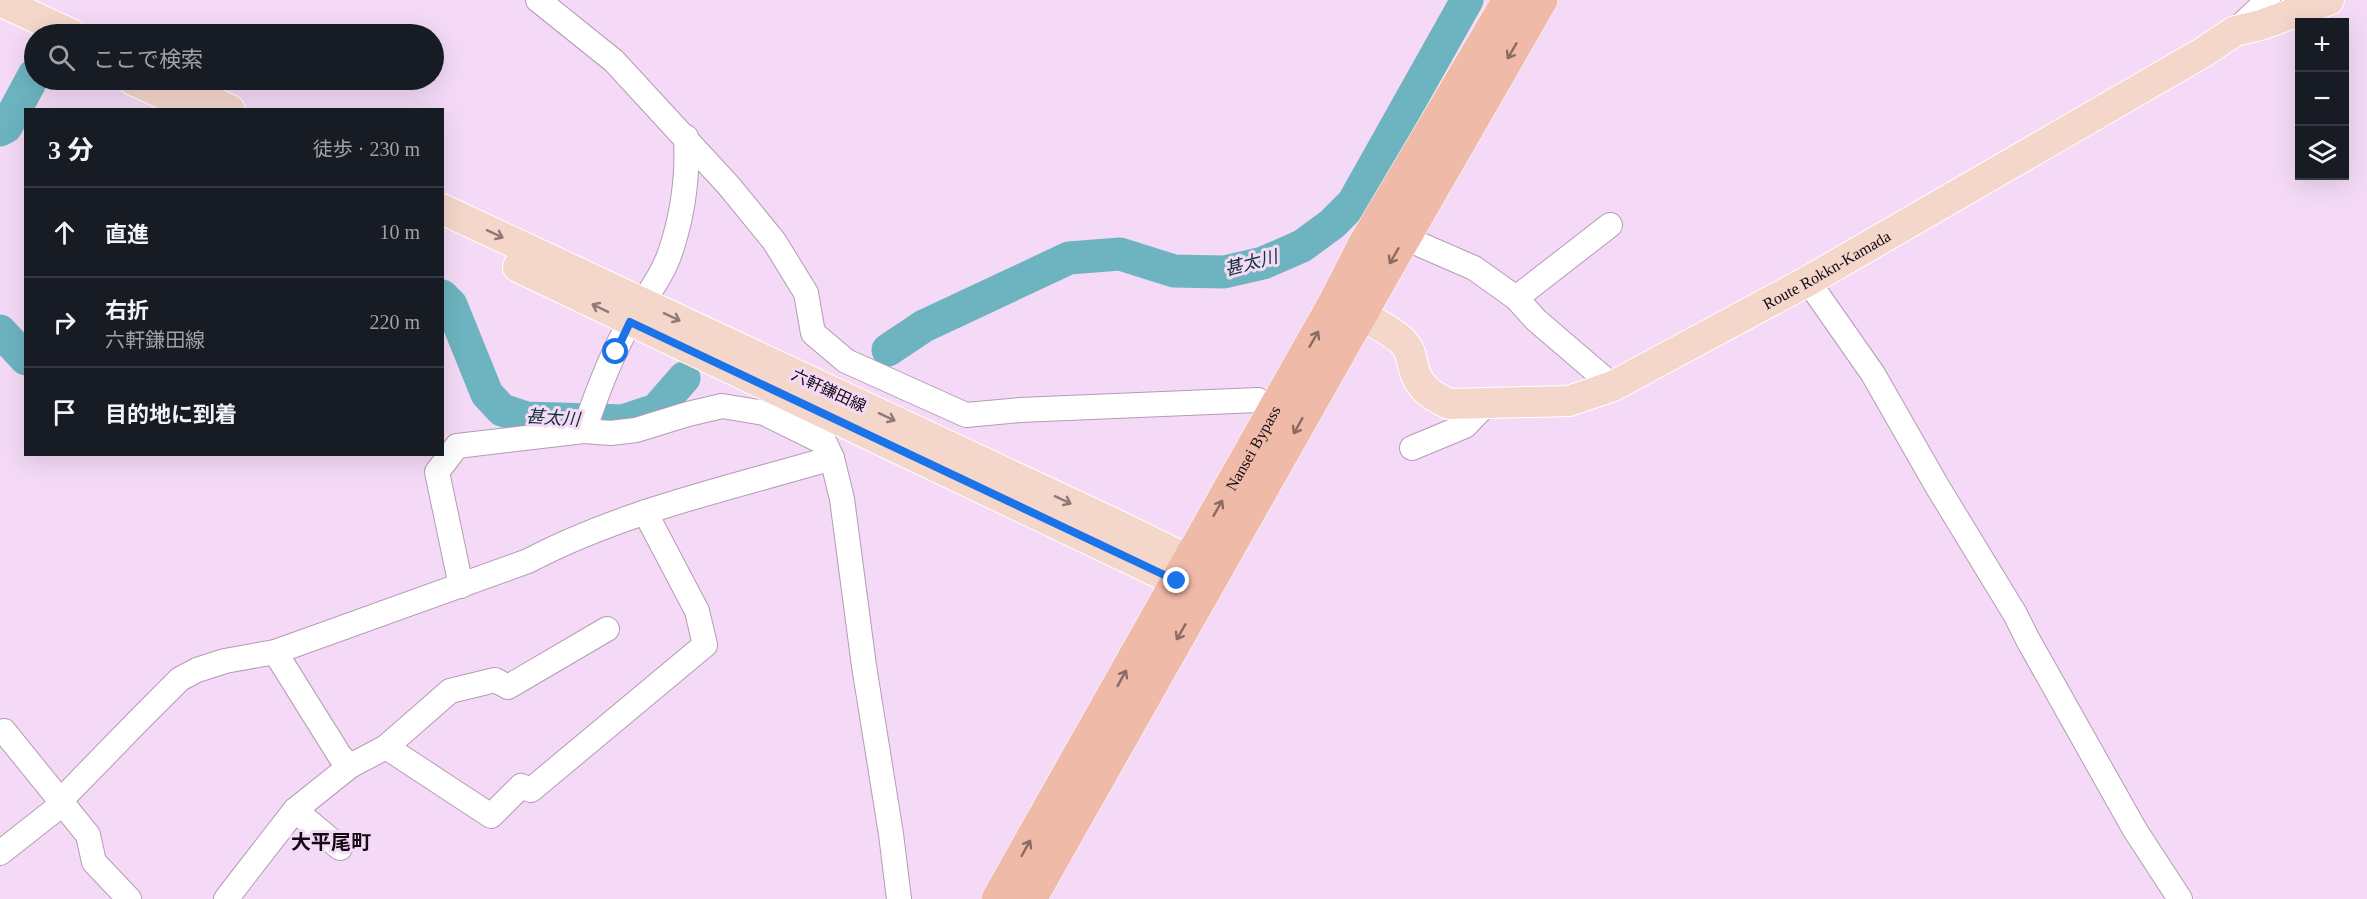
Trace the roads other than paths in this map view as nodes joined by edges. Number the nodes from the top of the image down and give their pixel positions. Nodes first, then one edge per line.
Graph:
1 (538, 0) edge
2 (1509, 0) edge
3 (1541, 0) edge
4 (2268, 0) edge
5 (2329, 0) edge
6 (0, 1) edge
7 (0, 15) edge
8 (49, 24) edge
9 (24, 26) edge
10 (2235, 31) junction
11 (154, 90) edge
12 (188, 90) edge
13 (191, 108) edge
14 (226, 108) edge
15 (686, 137) junction
16 (444, 210) edge
17 (1610, 225) dead end
18 (444, 232) edge
19 (1421, 245) dead end
20 (1808, 281) junction
21 (1516, 298) junction
22 (1347, 309) junction
23 (636, 313) junction
24 (1613, 386) junction
25 (1258, 400) dead end
26 (1488, 402) junction
27 (584, 430) junction
28 (1412, 448) dead end
29 (832, 458) junction
30 (645, 512) junction
31 (1196, 577) junction
32 (461, 586) junction
33 (608, 629) dead end
34 (275, 652) junction
35 (4, 731) dead end
36 (386, 747) junction
37 (350, 765) junction
38 (62, 801) junction
39 (295, 810) junction
40 (340, 848) dead end
41 (0, 853) edge
42 (129, 899) edge
43 (226, 899) edge
44 (899, 899) edge
45 (998, 899) edge
46 (1030, 899) edge
47 (2180, 899) edge

1 - 15 street
2 - 22 highway, Nansei Bypass
3 -> 22 highway, Nansei Bypass
4 - 10 street
5 - 10 main road, Route Rokkn-Kamada
6 - 8 main road
7 - 9 main road
10 - 20 main road, Route Rokkn-Kamada
11 - 13 main road
12 - 14 main road
15 - 23 street
15 - 25 street
16 -> 23 main road, 六軒鎌田線
17 - 21 street
23 -> 18 main road, 六軒鎌田線
19 - 21 street
20 - 24 main road, Route Rokkn-Kamada
20 - 47 street
21 - 24 street
22 - 26 main road, Route Rokkn-Kamada
22 - 31 highway, Nansei Bypass
23 - 27 street
23 - 31 main road, 六軒鎌田線
24 - 26 main road, Route Rokkn-Kamada
26 - 28 street
27 - 29 street
27 - 32 street
29 - 30 street
29 - 44 street
30 - 32 street
30 - 36 street
45 -> 31 highway, Nansei Bypass
31 -> 46 highway, Nansei Bypass
32 - 34 street
33 - 36 street
34 - 37 street
34 - 38 street
35 - 38 street
36 - 37 street
37 - 39 street
38 - 41 street
38 - 42 street
39 - 40 street
39 - 43 street

